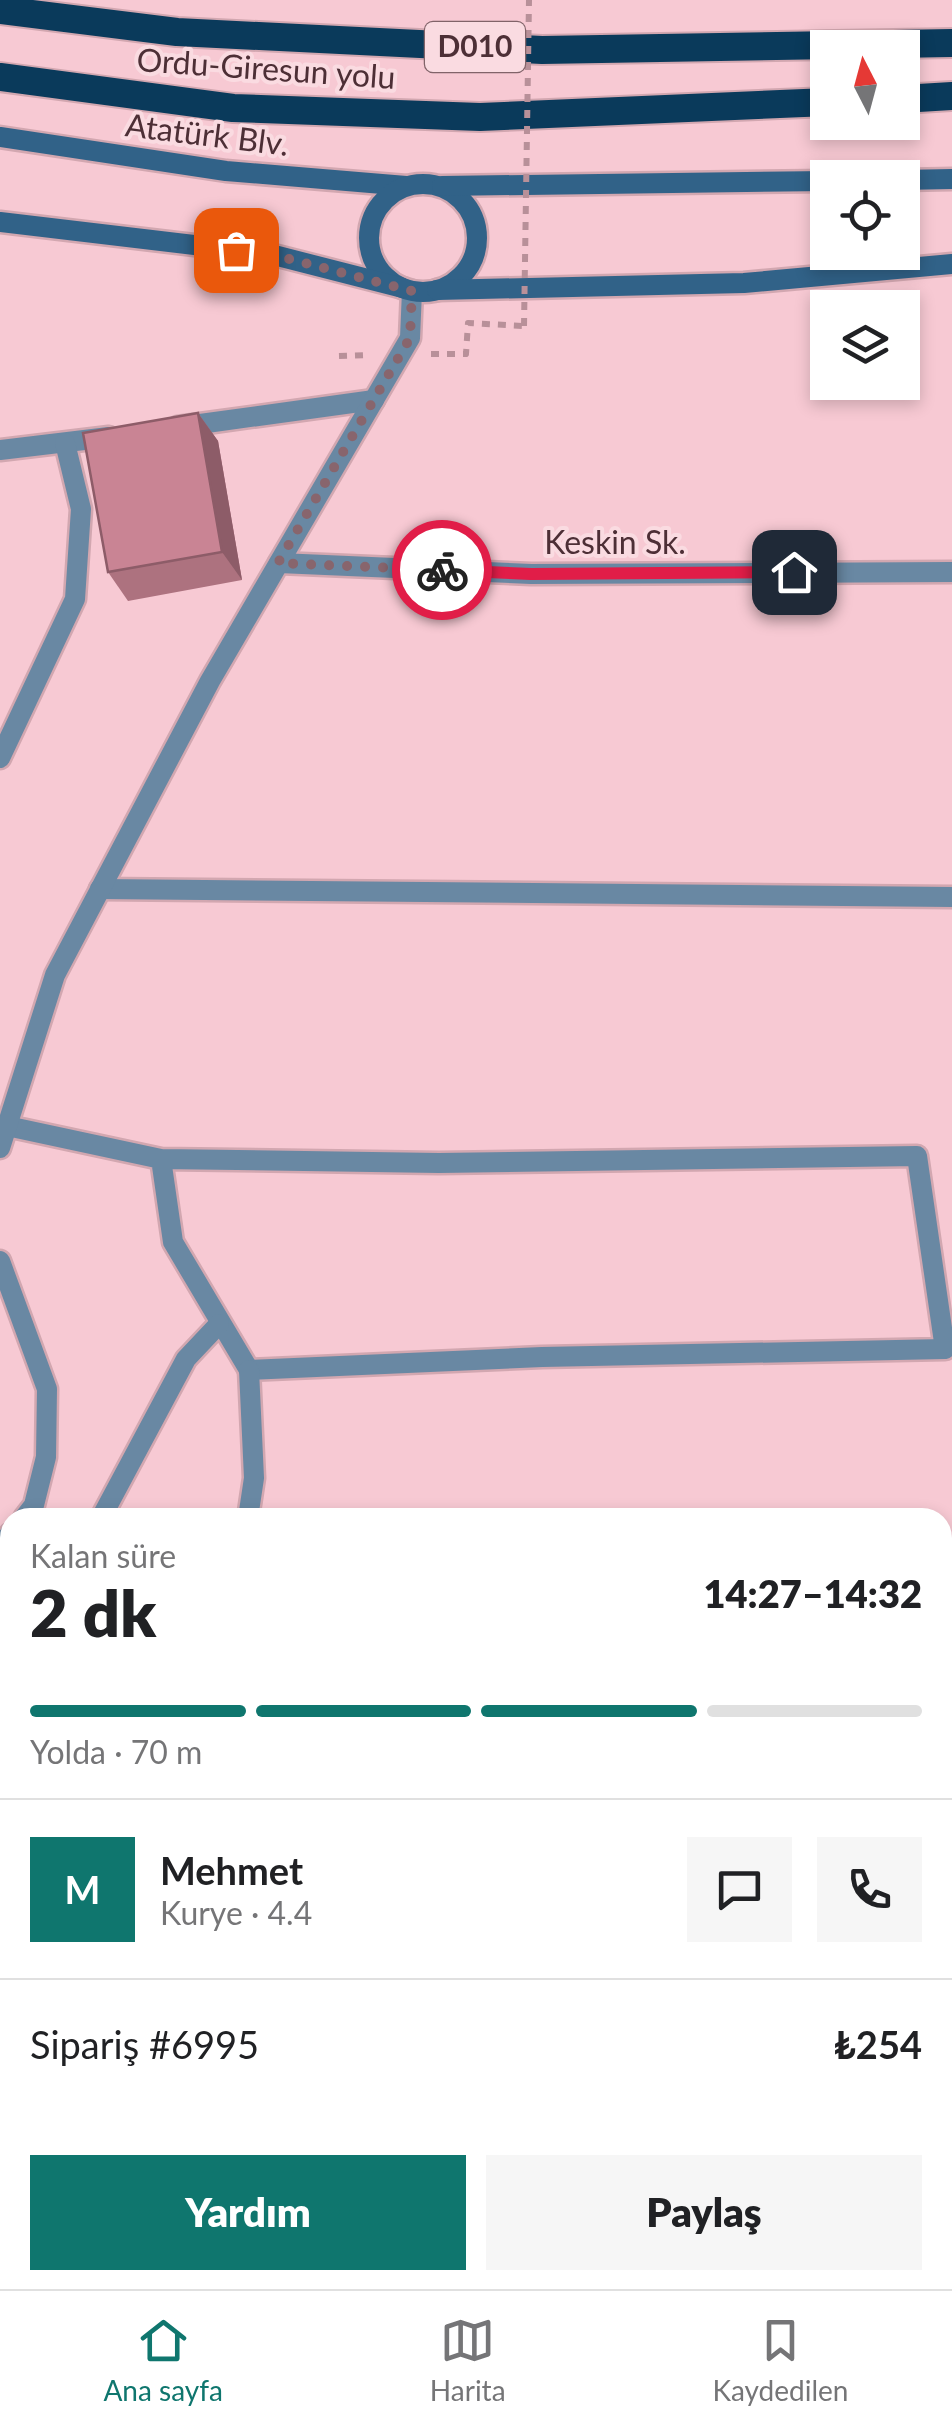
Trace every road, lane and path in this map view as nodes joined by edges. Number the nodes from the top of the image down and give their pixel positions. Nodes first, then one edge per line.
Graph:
1 (529, 0) edge
2 (0, 10) edge
3 (952, 44) edge
4 (0, 77) edge
5 (952, 96) edge
6 (920, 97) edge
7 (810, 103) edge
8 (0, 138) edge
9 (952, 178) edge
10 (920, 179) edge
11 (810, 182) edge
12 (406, 186) junction
13 (442, 186) junction
14 (0, 222) edge
15 (952, 264) edge
16 (407, 289) junction
17 (437, 290) junction
18 (466, 354) dead end
19 (374, 400) junction
20 (162, 429) edge
21 (123, 435) edge
22 (66, 443) junction
23 (0, 450) edge
24 (278, 563) junction
25 (952, 572) edge
26 (0, 758) edge
27 (100, 889) junction
28 (952, 897) edge
29 (7, 1126) junction
30 (0, 1148) edge
31 (161, 1159) junction
32 (0, 1261) edge
33 (220, 1324) junction
34 (949, 1356) edge
35 (249, 1370) junction
36 (32, 1508) edge
37 (106, 1508) edge
38 (250, 1508) edge

1 - 18 path, bridge
2 - 3 highway, Ordu-Giresun yolu / D010
4 - 7 highway, Ordu-Giresun yolu / D010
5 - 6 highway
8 - 12 main road, Atatürk Blv.
9 - 10 main road
11 - 13 main road
12 - 13 main road
12 - 16 main road
13 - 17 main road
14 - 16 main road
15 - 17 main road
16 - 17 main road
16 - 19 street
19 - 20 street
19 - 24 street
21 - 22 street
22 - 23 street
22 - 26 street
24 - 25 street, Keskin Sk.
24 - 27 street
27 - 28 street
27 - 29 street
29 - 30 street
29 - 31 street
31 - 33 street
31 - 34 street
32 - 36 street
33 - 35 street
33 - 37 street
34 - 35 street
35 - 38 street

